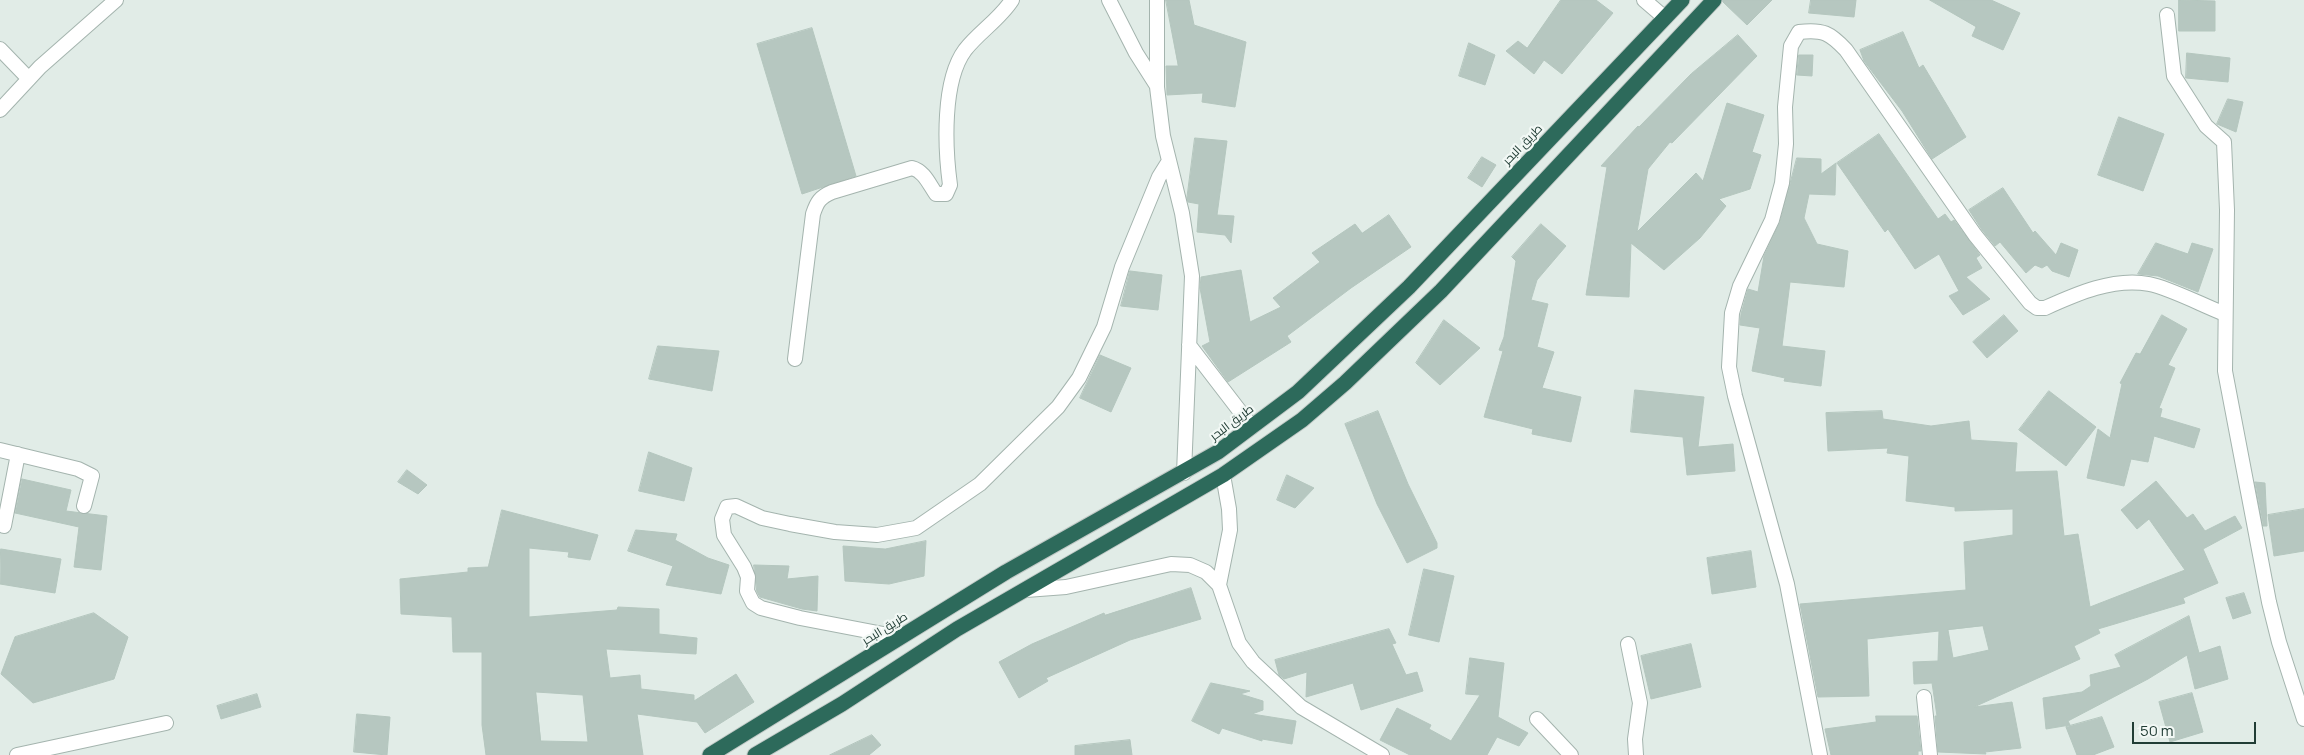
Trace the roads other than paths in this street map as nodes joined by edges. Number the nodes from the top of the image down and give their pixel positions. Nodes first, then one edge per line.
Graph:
1 (116, 0) edge
2 (1012, 0) edge
3 (1104, 0) edge
4 (1157, 0) edge
5 (1644, 0) edge
6 (1682, 0) edge
7 (1714, 0) edge
8 (1112, 6) edge
9 (2167, 15) dead end
10 (1665, 18) junction
11 (0, 49) edge
12 (29, 79) junction
13 (1157, 87) junction
14 (0, 110) edge
15 (1169, 161) junction
16 (2225, 314) junction
17 (1189, 345) junction
18 (795, 359) dead end
19 (1252, 426) junction
20 (0, 450) edge
21 (18, 454) junction
22 (1184, 473) junction
23 (1223, 475) junction
24 (84, 506) dead end
25 (4, 526) dead end
26 (1220, 585) junction
27 (1026, 590) junction
28 (899, 638) junction
29 (1628, 644) dead end
30 (1924, 697) dead end
31 (1537, 719) dead end
32 (2304, 719) edge
33 (166, 723) dead end
34 (747, 732) junction
35 (759, 753) edge
36 (17, 755) edge
37 (710, 755) edge
38 (1382, 755) edge
39 (1571, 755) edge
40 (1636, 755) edge
41 (1820, 755) edge
42 (1930, 755) edge

1 - 12 street
2 - 18 street
3 - 8 street
4 - 13 street
5 - 10 street
6 - 10 highway, طريق البحر
7 - 23 highway
8 - 13 street
9 - 16 street
10 - 19 highway, طريق البحر
11 - 12 street
12 - 14 street
13 - 15 street
15 - 17 street
15 - 28 street
16 - 32 street
16 - 41 street
17 - 19 street
17 - 22 street
19 - 22 highway, طريق البحر
20 - 21 street
21 - 24 street
21 - 25 street
22 - 28 highway, طريق البحر
23 - 26 street
23 - 27 highway
26 - 27 street
26 - 38 street
27 - 35 highway
28 - 34 highway, طريق البحر
29 - 40 street
30 - 42 street
31 - 39 street
33 - 36 street
34 - 35 highway
34 - 37 highway, طريق البحر

